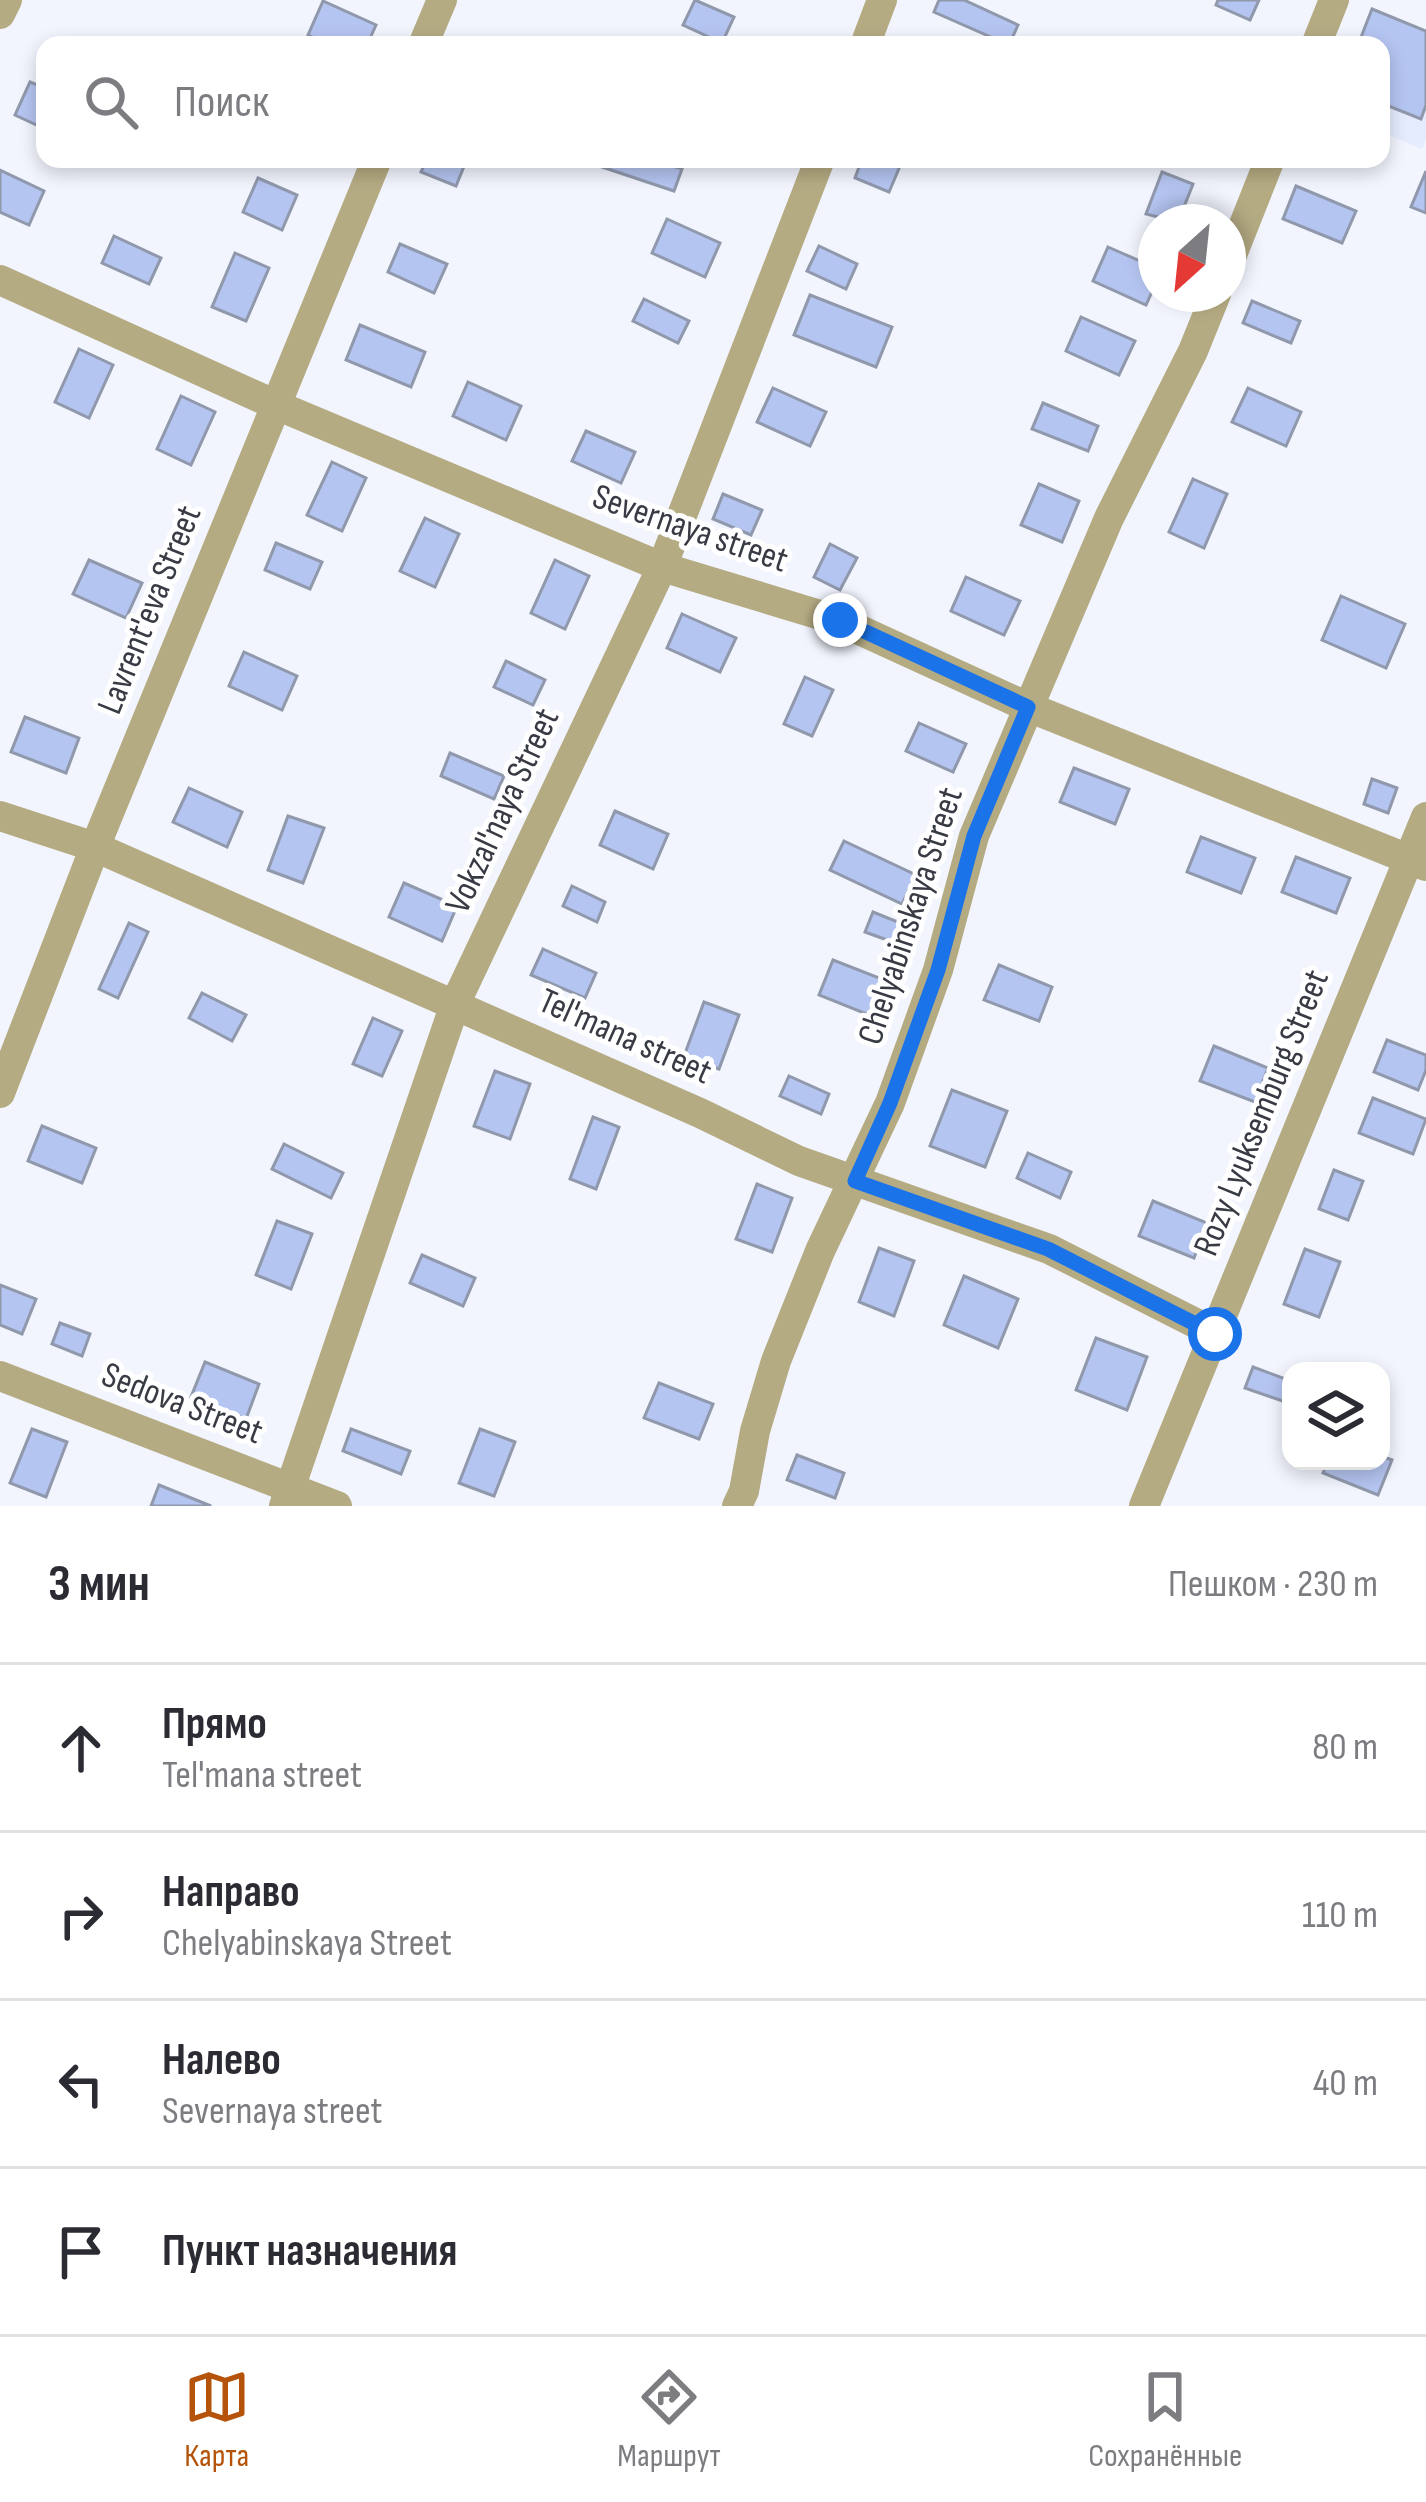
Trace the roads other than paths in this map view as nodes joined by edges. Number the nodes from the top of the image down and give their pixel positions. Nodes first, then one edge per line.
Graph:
1 (7, 0) edge
2 (442, 0) edge
3 (882, 0) edge
4 (1334, 0) edge
5 (0, 14) edge
6 (428, 36) edge
7 (868, 36) edge
8 (1320, 36) edge
9 (372, 168) edge
10 (817, 168) edge
11 (1266, 168) edge
12 (1246, 220) edge
13 (0, 280) edge
14 (1209, 312) edge
15 (276, 404) junction
16 (662, 566) junction
17 (1028, 707) junction
18 (0, 816) edge
19 (1426, 817) edge
20 (95, 847) junction
21 (1417, 862) edge
22 (455, 1004) junction
23 (0, 1093) edge
24 (855, 1181) junction
25 (1215, 1334) junction
26 (0, 1376) edge
27 (288, 1497) edge
28 (337, 1506) edge
29 (736, 1506) edge
30 (1144, 1506) edge

1 - 5 street
2 - 6 street
3 - 7 street
4 - 8 street
9 - 15 street, Lavrent'eva Street
10 - 16 street, Vokzal'naya Street
11 - 12 street
13 - 15 street, Severnaya street
14 - 17 street, Chelyabinskaya Street
15 - 16 street, Severnaya street
15 - 20 street, Lavrent'eva Street
16 - 17 street, Severnaya street
16 - 22 street, Vokzal'naya Street
17 - 21 street, Severnaya street
17 - 24 street, Chelyabinskaya Street
18 - 20 street, Tel'mana street
19 - 21 street, Rozy Lyuksemburg Street
20 - 22 street, Tel'mana street
20 - 23 street, Lavrent'eva Street
21 - 25 street, Rozy Lyuksemburg Street
22 - 24 street, Tel'mana street
22 - 27 street, Vokzal'naya Street
24 - 25 street, Tel'mana street
24 - 29 street, Chelyabinskaya Street
25 - 30 street, Rozy Lyuksemburg Street
26 - 27 street, Sedova Street
27 - 28 street, Sedova Street

